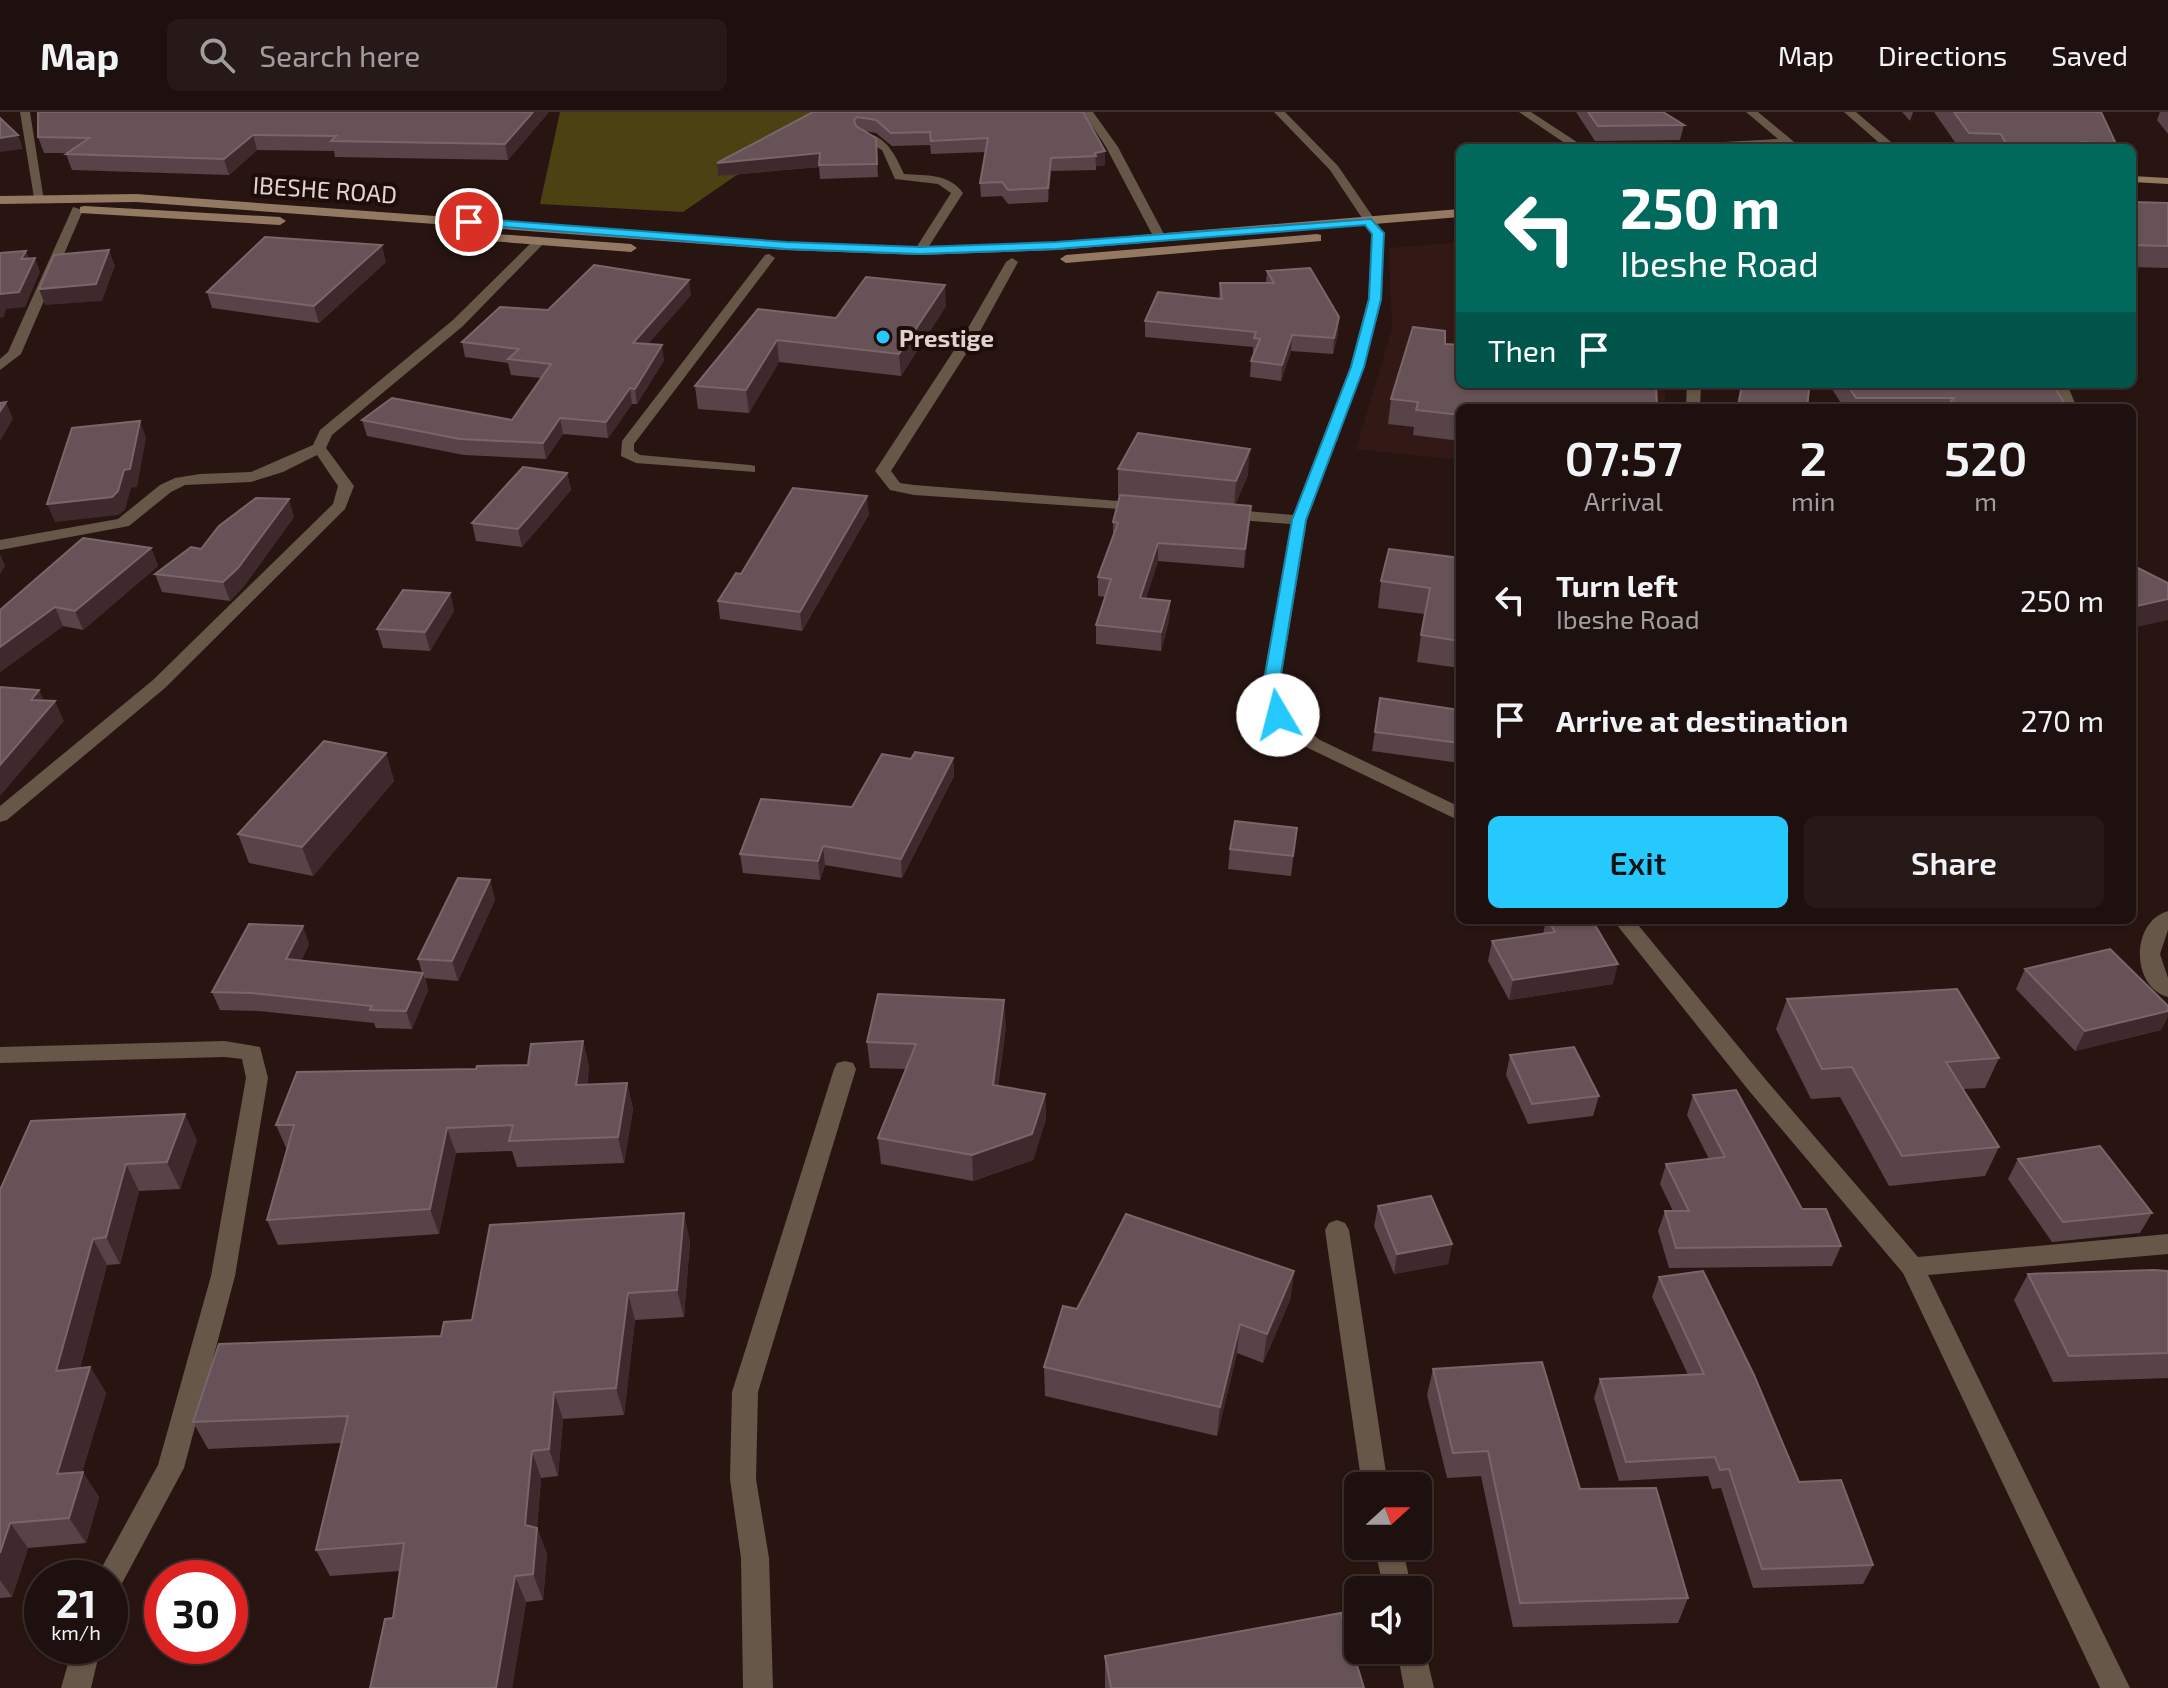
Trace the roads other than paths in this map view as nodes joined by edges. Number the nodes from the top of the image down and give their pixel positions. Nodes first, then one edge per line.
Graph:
1 (25, 112) edge
2 (1088, 112) edge
3 (1279, 112) edge
4 (1524, 112) edge
5 (1751, 112) edge
6 (1849, 112) edge
7 (862, 135) edge
8 (1574, 144) edge
9 (1791, 144) edge
10 (1887, 144) edge
11 (2136, 179) edge
12 (2168, 181) edge
13 (2136, 188) edge
14 (2168, 190) edge
15 (40, 198) junction
16 (0, 200) edge
17 (77, 210) junction
18 (0, 212) edge
19 (1456, 213) edge
20 (1368, 221) junction
21 (1456, 226) edge
22 (1378, 233) junction
23 (1159, 236) junction
24 (540, 241) junction
25 (920, 251) junction
26 (769, 258) junction
27 (1012, 262) junction
28 (0, 366) edge
29 (319, 448) junction
30 (750, 469) dead end
31 (1161, 509) edge
32 (1207, 513) edge
33 (1299, 520) junction
34 (0, 545) edge
35 (1456, 813) edge
36 (0, 816) edge
37 (2168, 918) edge
38 (1626, 924) edge
39 (2168, 990) edge
40 (0, 1055) edge
41 (845, 1069) dead end
42 (1337, 1230) dead end
43 (2168, 1244) edge
44 (1912, 1267) junction
45 (1373, 1472) edge
46 (120, 1560) edge
47 (82, 1664) edge
48 (1414, 1664) edge
49 (76, 1688) edge
50 (758, 1688) edge
51 (1419, 1688) edge
52 (2115, 1688) edge

1 - 15 street
2 - 23 street
3 - 20 street
4 - 8 street
5 - 9 street
6 - 10 street
7 - 25 street
11 - 12 main road
13 - 14 main road
15 - 16 main road, IBESHE ROAD
15 - 25 main road, IBESHE ROAD
17 - 18 main road, IBESHE ROAD
17 - 24 main road, IBESHE ROAD
17 - 28 street
19 - 20 main road, IBESHE ROAD
20 - 22 street
20 - 23 main road, IBESHE ROAD
21 - 22 main road, IBESHE ROAD
22 - 27 main road, IBESHE ROAD
22 - 33 street
23 - 25 main road, IBESHE ROAD
24 - 26 main road, IBESHE ROAD
24 - 29 street
26 - 27 main road, IBESHE ROAD
26 - 30 street
27 - 31 street
29 - 34 street
29 - 36 street
32 - 33 street
33 - 35 street
37 - 39 street
38 - 44 street
40 - 46 street
41 - 50 street
42 - 45 street
43 - 44 street
44 - 52 street
47 - 49 street
48 - 51 street

